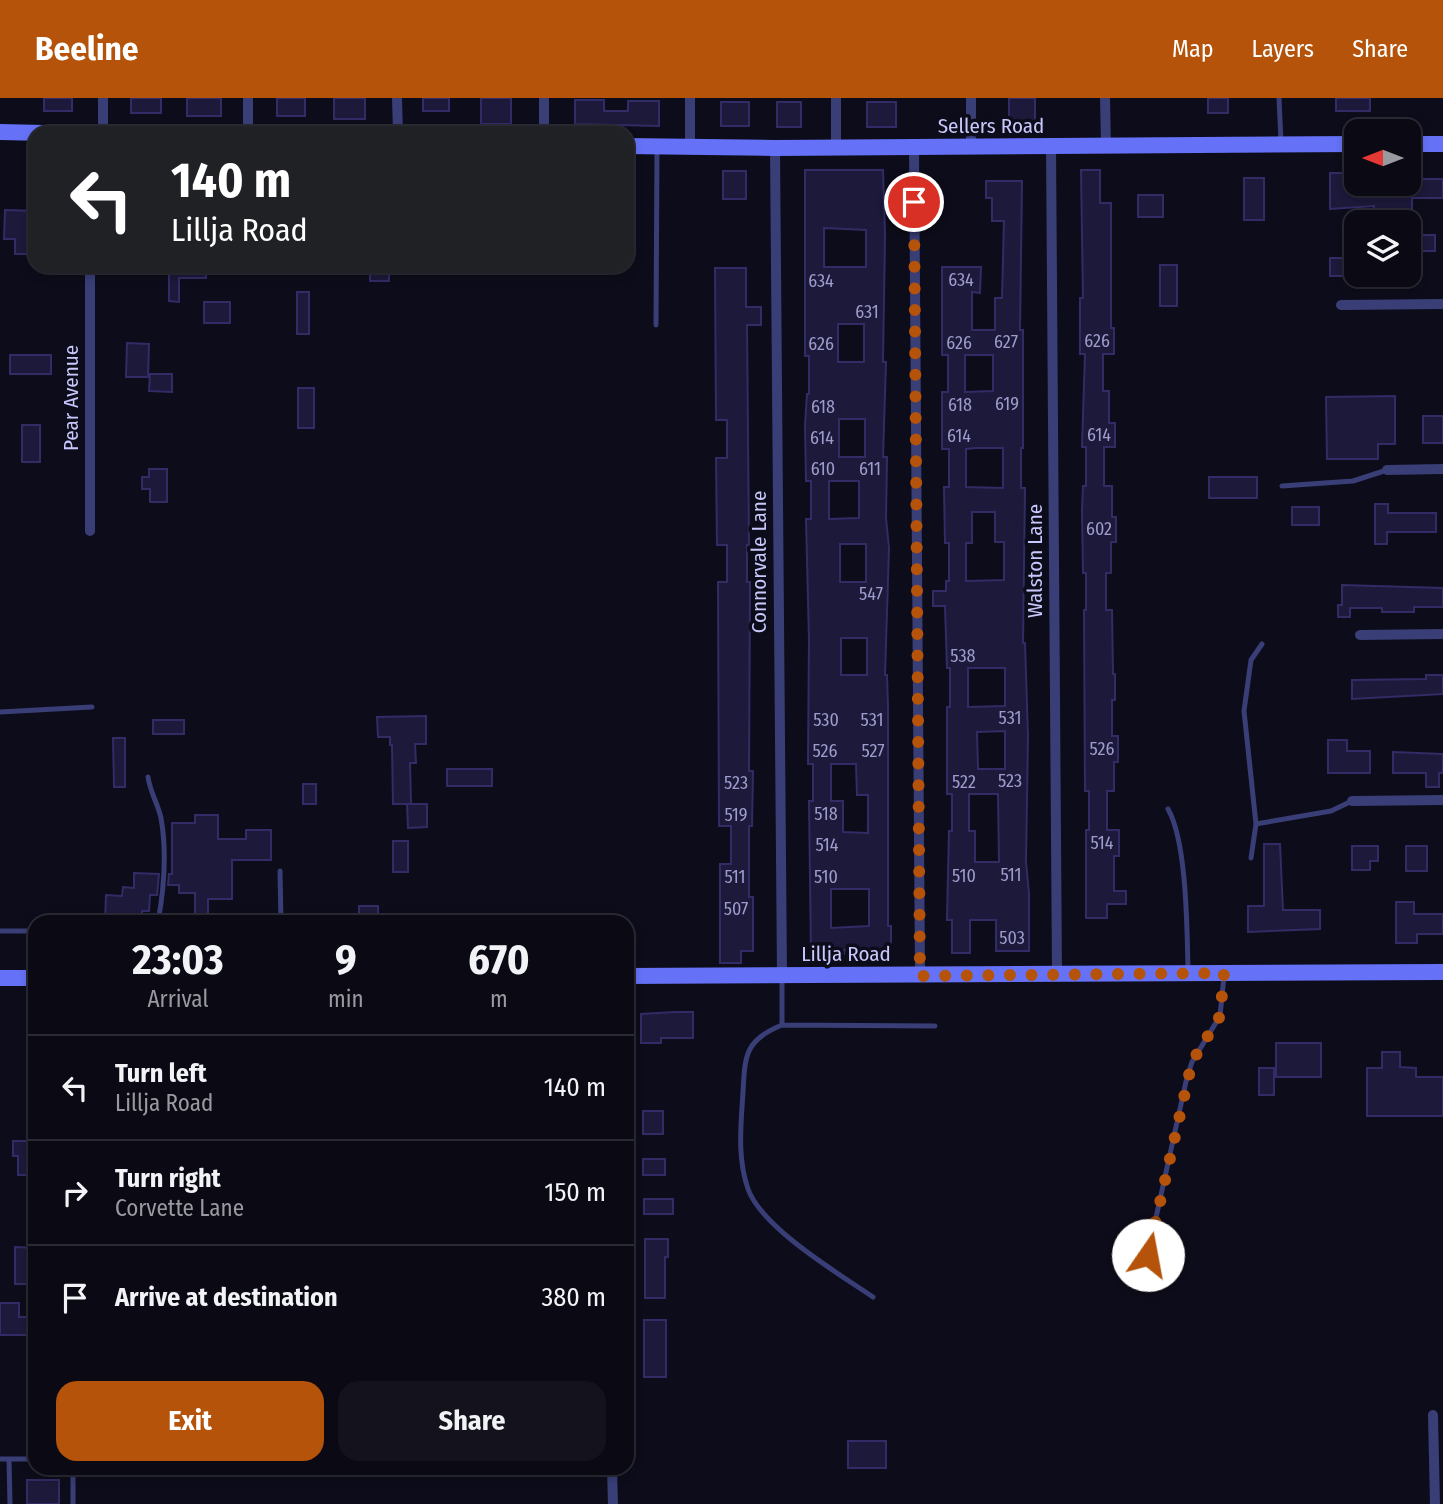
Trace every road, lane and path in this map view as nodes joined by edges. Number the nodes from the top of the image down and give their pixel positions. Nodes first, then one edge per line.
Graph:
1 (103, 98) edge
2 (248, 98) edge
3 (397, 98) edge
4 (544, 98) edge
5 (690, 98) edge
6 (836, 98) edge
7 (971, 98) edge
8 (1105, 98) edge
9 (1279, 98) edge
10 (103, 126) edge
11 (248, 126) edge
12 (398, 126) edge
13 (544, 126) edge
14 (0, 132) edge
15 (28, 133) edge
16 (1344, 144) edge
17 (1421, 144) edge
18 (1443, 144) edge
19 (1281, 145) junction
20 (634, 146) edge
21 (1051, 146) junction
22 (1106, 146) junction
23 (657, 147) junction
24 (914, 147) junction
25 (971, 147) junction
26 (690, 148) junction
27 (775, 148) junction
28 (836, 148) junction
29 (90, 273) edge
30 (1443, 304) edge
31 (1340, 305) dead end
32 (656, 325) dead end
33 (1443, 469) edge
34 (1387, 470) joint
35 (1282, 486) dead end
36 (90, 531) dead end
37 (1443, 634) edge
38 (1360, 635) dead end
39 (1262, 644) dead end
40 (92, 707) dead end
41 (0, 712) edge
42 (148, 777) dead end
43 (1443, 800) edge
44 (1352, 802) joint
45 (1168, 809) dead end
46 (1256, 824) junction
47 (1251, 858) dead end
48 (280, 871) dead end
49 (159, 915) edge
50 (281, 915) edge
51 (0, 931) edge
52 (28, 931) edge
53 (1443, 972) edge
54 (1224, 973) junction
55 (1188, 974) junction
56 (782, 975) junction
57 (1057, 975) junction
58 (634, 976) edge
59 (920, 976) junction
60 (0, 978) edge
61 (28, 978) edge
62 (782, 1025) junction
63 (935, 1026) dead end
64 (1142, 1280) dead end
65 (873, 1297) dead end
66 (1433, 1415) dead end
67 (0, 1459) edge
68 (9, 1459) junction
69 (28, 1459) edge
70 (71, 1475) edge
71 (612, 1475) edge
72 (10, 1504) edge
73 (73, 1504) edge
74 (613, 1504) edge
75 (1435, 1504) edge

1 - 10 street
2 - 11 street
3 - 12 street
4 - 13 street
5 - 26 street
6 - 28 street
7 - 25 street
8 - 22 street
9 - 19 lane
14 - 15 street
16 - 19 street, Sellers Road
17 - 18 street
19 - 22 street, Sellers Road
20 - 23 street, Sellers Road
21 - 22 street, Sellers Road
21 - 25 street, Sellers Road
21 - 57 street, Walston Lane
23 - 26 street, Sellers Road
23 - 32 lane
24 - 25 street, Sellers Road
24 - 28 street, Sellers Road
24 - 59 street
26 - 27 street, Sellers Road
27 - 28 street, Sellers Road
27 - 56 street, Connorvale Lane
29 - 36 street, Pear Avenue
30 - 31 street
33 - 34 street
34 - 35 lane
37 - 38 street
39 - 46 lane
40 - 41 lane
42 - 49 lane
43 - 44 street
44 - 46 lane
45 - 55 lane
46 - 47 lane
48 - 50 lane
51 - 52 lane
53 - 54 street, Lillja Road
54 - 55 street, Lillja Road
54 - 64 lane
55 - 57 street, Lillja Road
56 - 58 street, Lillja Road
56 - 59 street, Lillja Road
56 - 62 lane
57 - 59 street, Lillja Road
60 - 61 street
62 - 63 lane
62 - 65 lane
66 - 75 street
67 - 68 lane
68 - 69 lane
68 - 72 lane
70 - 73 lane
71 - 74 street

